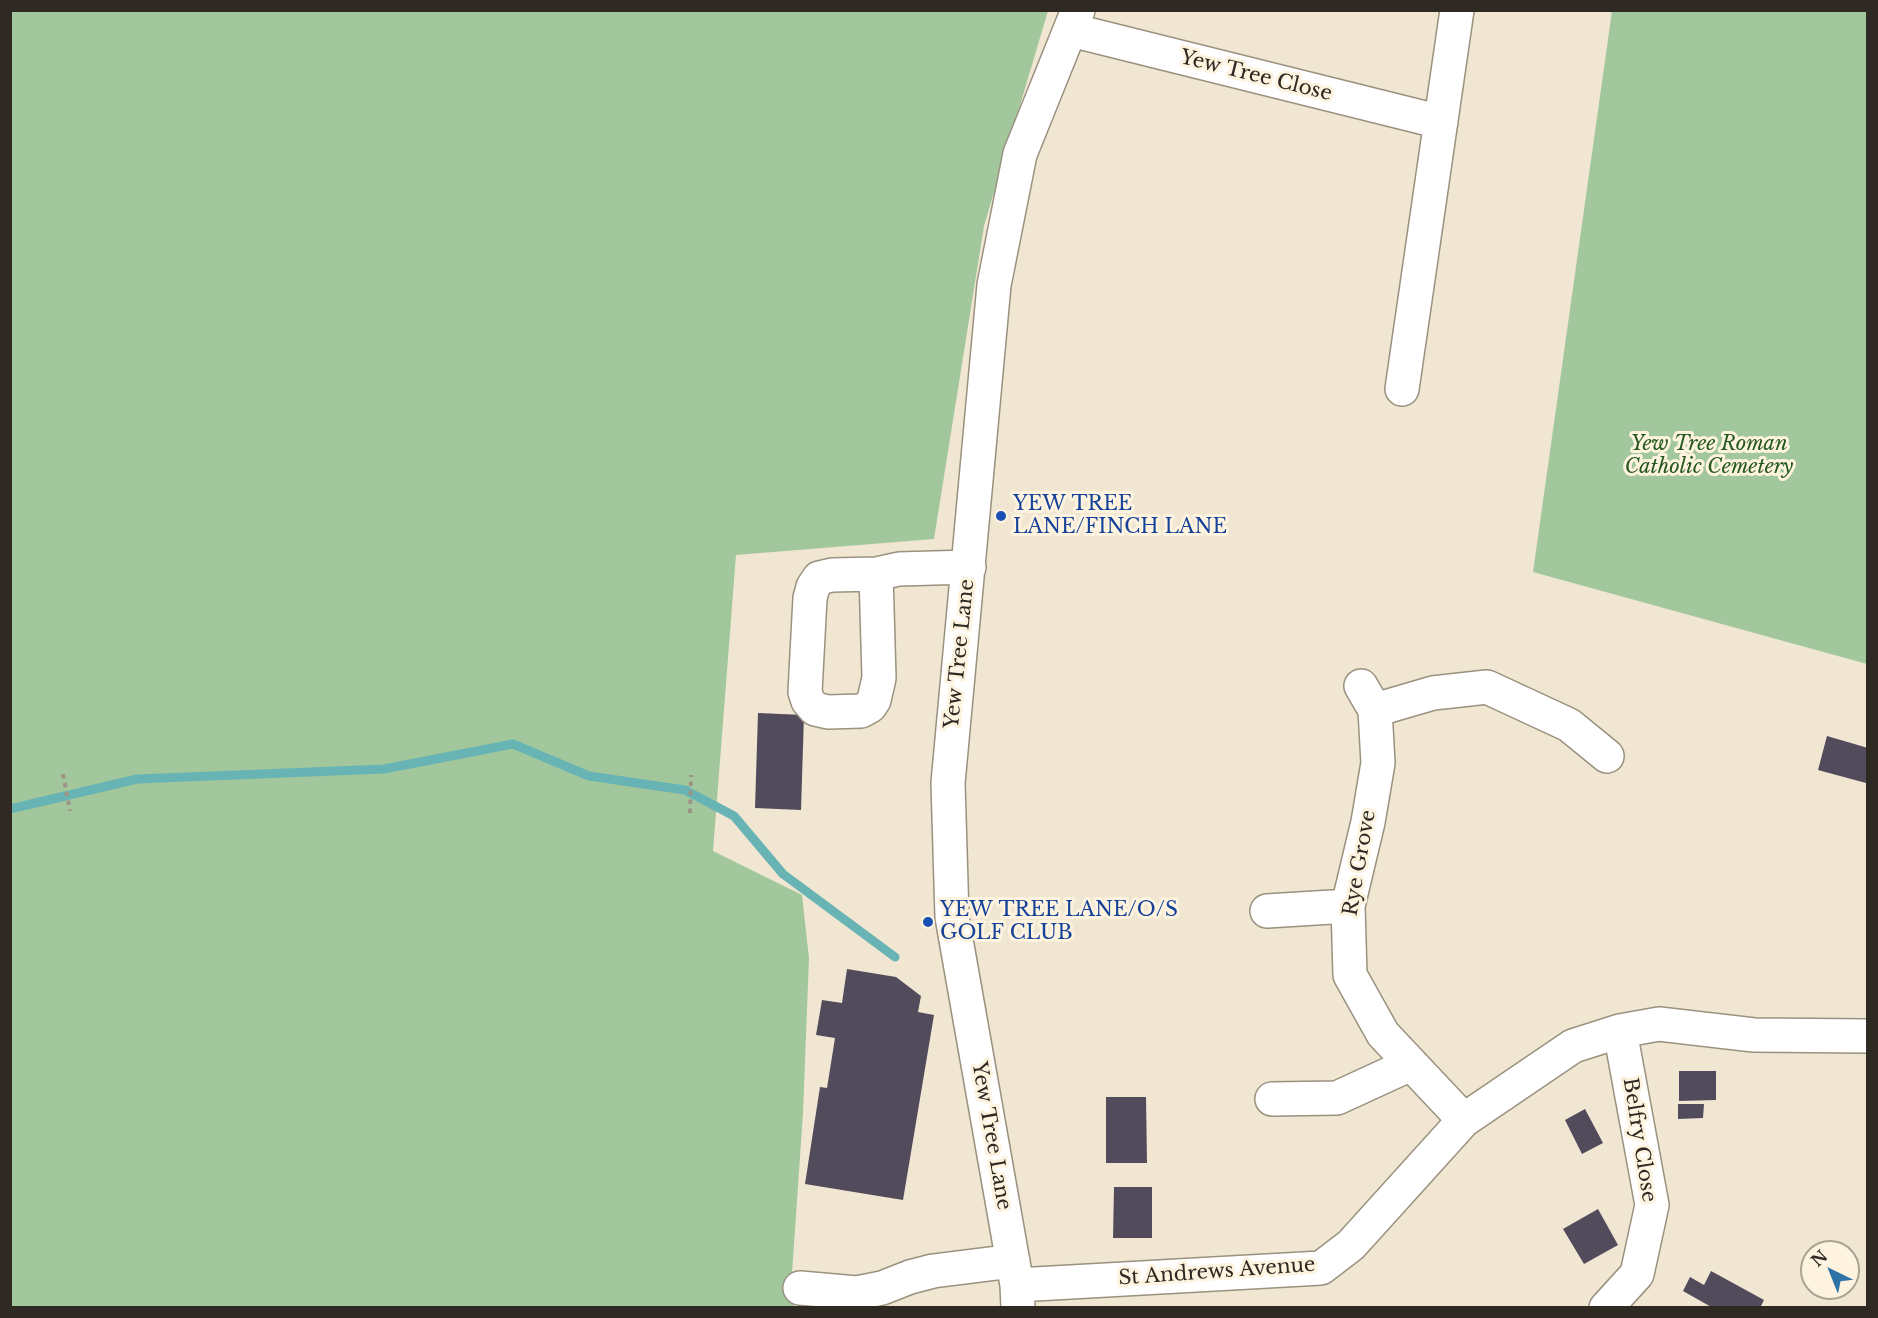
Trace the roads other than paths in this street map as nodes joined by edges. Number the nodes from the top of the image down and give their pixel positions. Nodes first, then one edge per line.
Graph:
1 (1457, 10) edge
2 (1074, 20) edge
3 (1441, 122) junction
4 (1402, 389) dead end
5 (969, 567) junction
6 (876, 574) dead end
7 (1607, 756) dead end
8 (1348, 906) junction
9 (1267, 911) dead end
10 (1620, 1031) junction
11 (1868, 1036) edge
12 (1412, 1064) junction
13 (1272, 1099) dead end
14 (1464, 1120) junction
15 (1016, 1284) edge
16 (800, 1288) dead end
17 (1606, 1308) edge

1 - 3 street
2 - 3 street, Yew Tree Close
2 - 5 street, Yew Tree Lane
3 - 4 street
5 - 6 street
5 - 15 street, Yew Tree Lane
7 - 8 street, Rye Grove
8 - 9 street
8 - 12 street, Rye Grove
10 - 11 street, St Andrews Avenue
10 - 14 street, St Andrews Avenue
10 - 17 street, Belfry Close
12 - 13 street
12 - 14 street, Rye Grove
14 - 15 street, St Andrews Avenue
15 - 16 street, St Andrews Avenue

